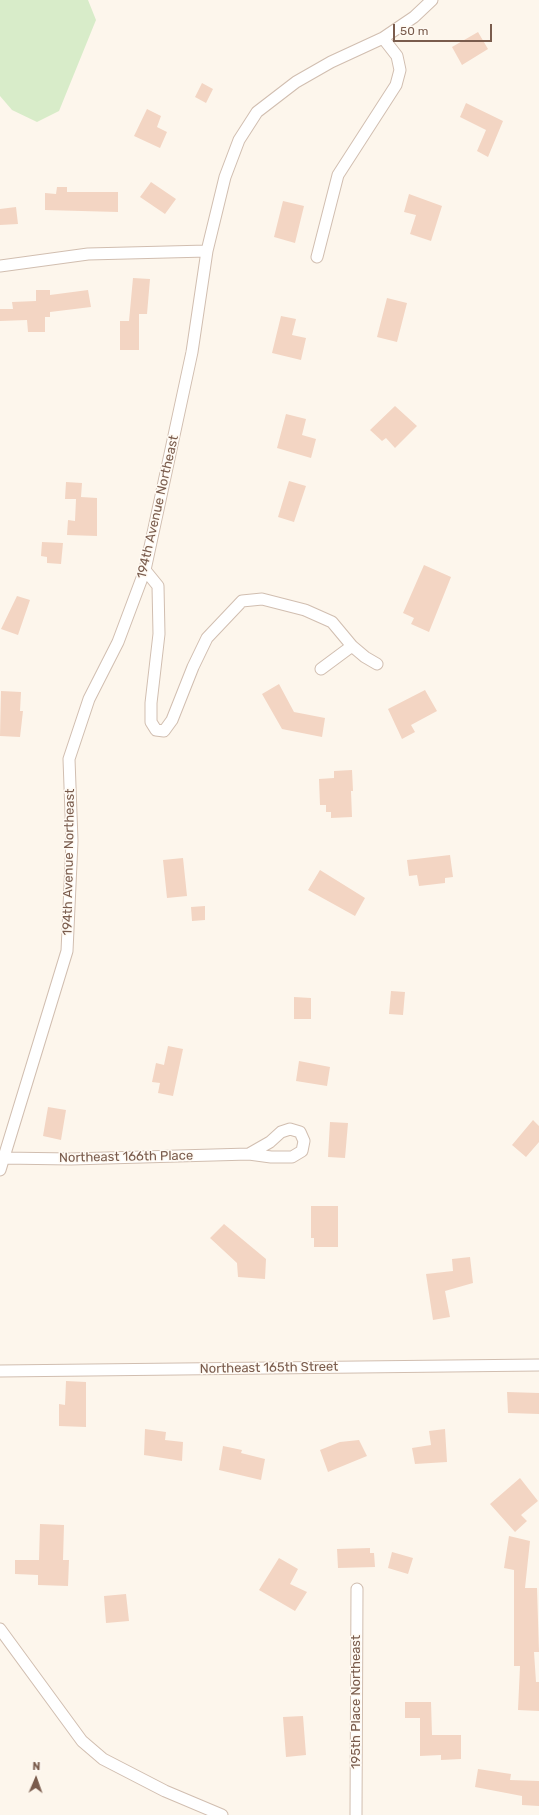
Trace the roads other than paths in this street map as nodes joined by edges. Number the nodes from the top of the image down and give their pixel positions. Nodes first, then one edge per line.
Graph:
1 (432, 0) edge
2 (383, 38) junction
3 (207, 251) junction
4 (317, 257) dead end
5 (0, 266) edge
6 (145, 570) junction
7 (352, 646) junction
8 (377, 664) dead end
9 (321, 669) dead end
10 (249, 1154) dead end
11 (3, 1158) junction
12 (0, 1170) edge
13 (539, 1365) edge
14 (0, 1371) edge
15 (357, 1589) dead end
16 (0, 1629) edge
17 (222, 1815) edge
18 (356, 1815) edge

1 - 2 street, 194th Avenue Northeast
2 - 3 street, 194th Avenue Northeast
2 - 4 street
3 - 5 street
3 - 6 street, 194th Avenue Northeast
6 - 7 street
6 - 11 street, 194th Avenue Northeast
7 - 8 street
7 - 9 street
10 - 11 street, Northeast 166th Place
11 - 12 street, 194th Avenue Northeast
13 - 14 street, Northeast 165th Street
15 - 18 street, 195th Place Northeast
16 - 17 street

